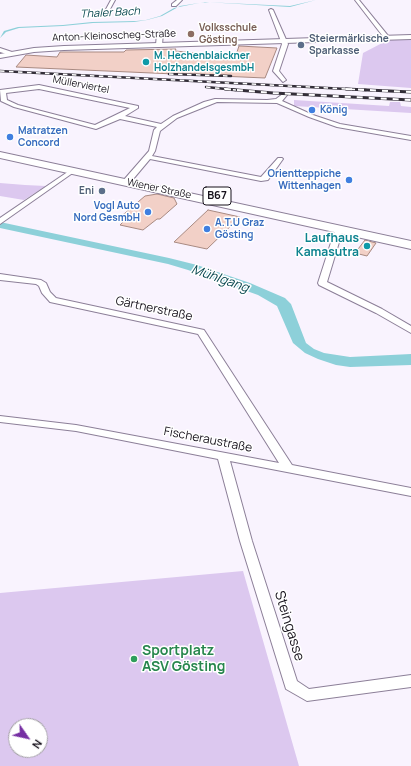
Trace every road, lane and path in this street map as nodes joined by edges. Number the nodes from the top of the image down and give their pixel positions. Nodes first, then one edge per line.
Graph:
1 (113, 0) edge
2 (180, 0) edge
3 (358, 0) edge
4 (174, 5) dead end
5 (107, 10) dead end
6 (271, 10) dead end
7 (160, 33) dead end
8 (411, 37) edge
9 (387, 38) junction
10 (284, 42) junction
11 (159, 46) junction
12 (3, 54) edge
13 (283, 80) dead end
14 (1, 92) edge
15 (284, 95) dead end
16 (278, 101) junction
17 (120, 117) junction
18 (161, 126) junction
19 (411, 138) edge
20 (0, 149) edge
21 (0, 155) edge
22 (148, 157) junction
23 (280, 159) dead end
24 (72, 171) junction
25 (129, 179) junction
26 (1, 221) edge
27 (339, 229) junction
28 (411, 237) edge
29 (411, 245) edge
30 (0, 277) edge
31 (411, 330) edge
32 (0, 419) edge
33 (223, 456) junction
34 (287, 467) junction
35 (411, 492) edge
36 (411, 681) edge

1 - 5 street
2 - 4 street
3 - 9 street
6 - 10 street
7 - 11 street
8 - 9 main road, Anton-Kleinoscheg-Straße
9 - 10 main road, Anton-Kleinoscheg-Straße
10 - 11 main road, Anton-Kleinoscheg-Straße
10 - 13 street
11 - 12 main road, Anton-Kleinoscheg-Straße
14 - 17 street, Müllerviertel
14 - 17 street, Müllerviertel
15 - 16 street
16 - 18 street
16 - 19 street
17 - 18 street
18 - 22 street
20 - 25 main road, Wiener Straße / B67
21 - 24 main road, Wiener Straße / B67
22 - 23 street
22 - 25 street
24 - 25 main road, Wiener Straße / B67
24 - 26 street
25 - 27 main road, Wiener Straße / B67
25 - 28 main road, Wiener Straße / B67
27 - 29 main road, Wiener Straße / B67
27 - 31 street
30 - 34 street, Gärtnerstraße
32 - 33 street, Fischeraustraße
33 - 34 street, Fischeraustraße
33 - 36 street, Steingasse
34 - 35 street, Fischeraustraße

